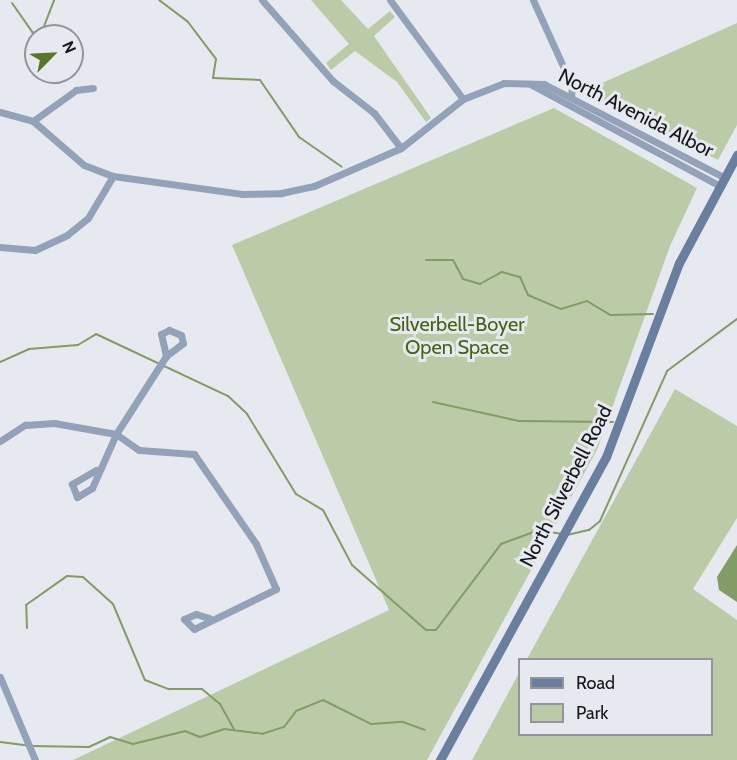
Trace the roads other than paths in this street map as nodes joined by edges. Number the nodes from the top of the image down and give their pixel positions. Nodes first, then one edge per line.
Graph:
1 (262, 0) edge
2 (390, 0) edge
3 (533, 0) edge
4 (530, 84) junction
5 (93, 88) dead end
6 (572, 95) junction
7 (464, 99) junction
8 (568, 102) junction
9 (0, 112) edge
10 (610, 115) junction
11 (33, 121) junction
12 (606, 123) junction
13 (401, 148) junction
14 (737, 154) edge
15 (113, 176) junction
16 (722, 182) junction
17 (0, 247) edge
18 (166, 356) dead end
19 (116, 434) junction
20 (0, 441) edge
21 (96, 470) dead end
22 (209, 618) dead end
23 (0, 677) edge
24 (34, 760) edge
25 (440, 760) edge

1 - 13 street
2 - 7 street
3 - 6 street
4 - 6 street, North Avenida Albor
4 - 7 street, North Avenida Albor
4 - 8 street, North Avenida Albor
5 - 11 street
6 - 8 street
6 - 10 street, North Avenida Albor
7 - 13 street, North Avenida Albor
8 - 12 street, North Avenida Albor
9 - 11 street
10 - 12 street
10 - 16 street, North Avenida Albor
11 - 15 street, North Avenida Albor
12 - 16 street, North Avenida Albor
13 - 15 street, North Avenida Albor
14 - 16 main road, North Silverbell Road
15 - 17 street
16 - 25 main road, North Silverbell Road
18 - 19 street
19 - 20 street
19 - 21 street
19 - 22 street
23 - 24 street

